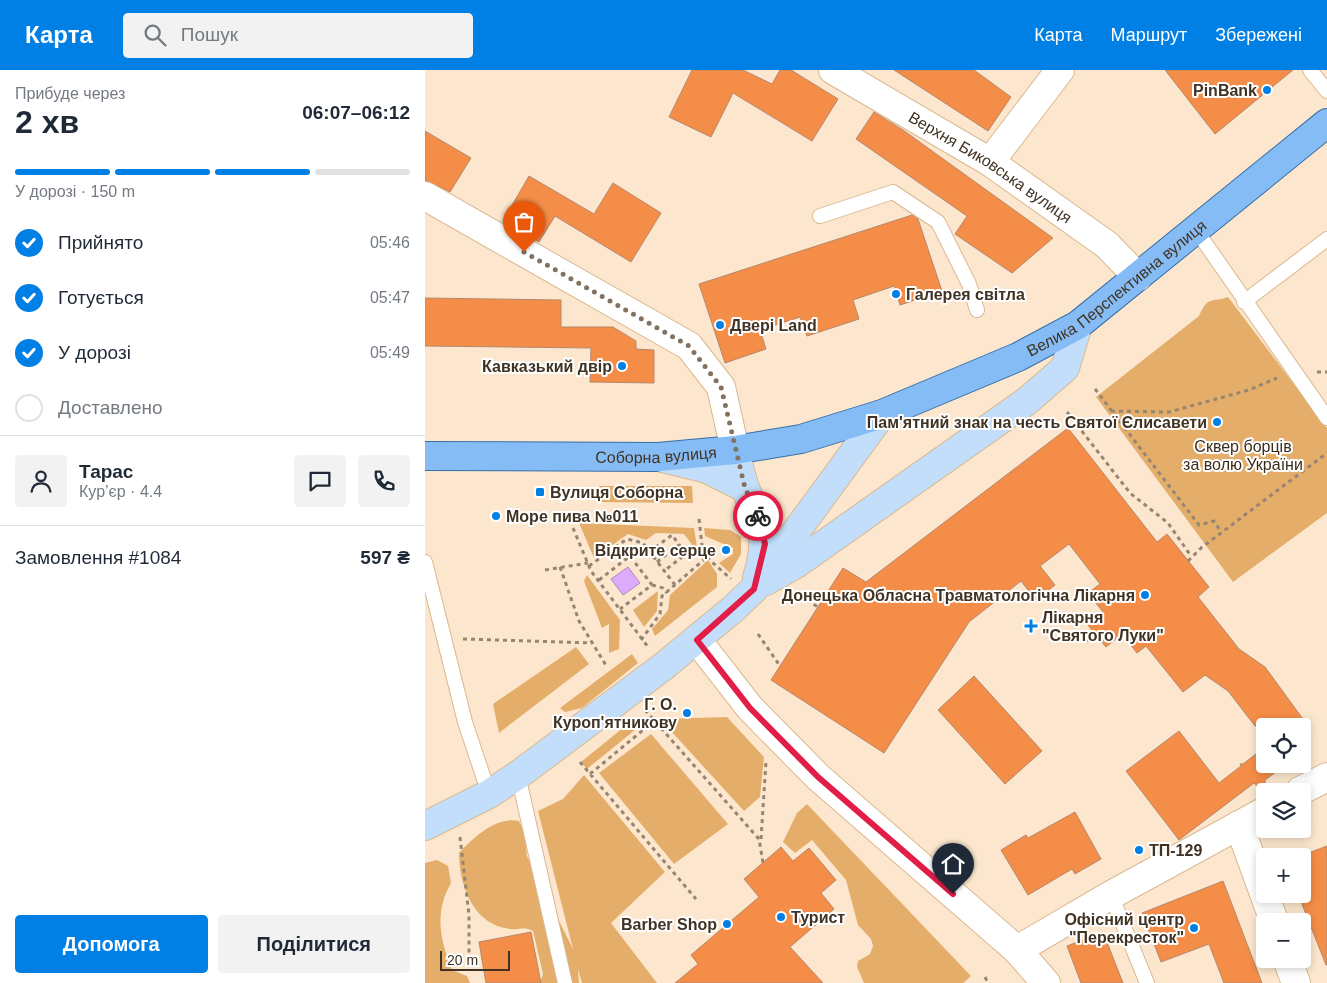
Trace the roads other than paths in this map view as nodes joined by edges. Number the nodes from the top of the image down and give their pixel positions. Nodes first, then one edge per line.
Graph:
1 (833, 70) edge
2 (1059, 70) edge
3 (1310, 70) edge
4 (1327, 91) edge
5 (1327, 122) edge
6 (990, 162) junction
7 (425, 196) edge
8 (820, 216) dead end
9 (1196, 230) junction
10 (1327, 239) edge
11 (1138, 278) junction
12 (1244, 302) junction
13 (977, 310) dead end
14 (1078, 324) junction
15 (882, 414) junction
16 (1327, 418) edge
17 (735, 450) junction
18 (425, 456) edge
19 (658, 457) junction
20 (745, 488) junction
21 (425, 562) edge
22 (743, 584) junction
23 (697, 640) junction
24 (518, 775) junction
25 (1327, 776) edge
26 (1311, 785) edge
27 (489, 794) junction
28 (1256, 816) edge
29 (1239, 825) junction
30 (425, 826) edge
31 (1111, 895) junction
32 (1271, 913) edge
33 (1017, 950) junction
34 (1290, 968) edge
35 (565, 983) edge
36 (1046, 983) edge
37 (1147, 983) edge
38 (1296, 983) edge

1 - 6 street, Верхня Биковська вулиця
2 - 6 street
3 - 4 lane
5 - 9 main road, Велика Перспективна вулиця
6 - 11 street, Верхня Биковська вулиця
7 - 17 street
8 - 13 lane
9 - 11 main road, Велика Перспективна вулиця
9 - 12 lane
10 - 12 lane
11 - 14 main road, Велика Перспективна вулиця
12 - 16 lane
14 - 15 main road, Велика Перспективна вулиця
14 - 22 main road
15 - 17 main road, Соборна вулиця
15 - 22 main road
17 - 19 main road, Соборна вулиця
17 - 20 main road
18 - 19 main road, Соборна вулиця
19 - 20 main road
20 - 22 main road
21 - 27 lane
22 - 23 main road
23 - 24 main road
23 - 33 street
24 - 27 main road
24 - 35 lane
25 - 26 street
27 - 30 main road
28 - 29 street
29 - 31 street
29 - 32 street
31 - 33 street
31 - 37 lane
33 - 36 street
34 - 38 street

